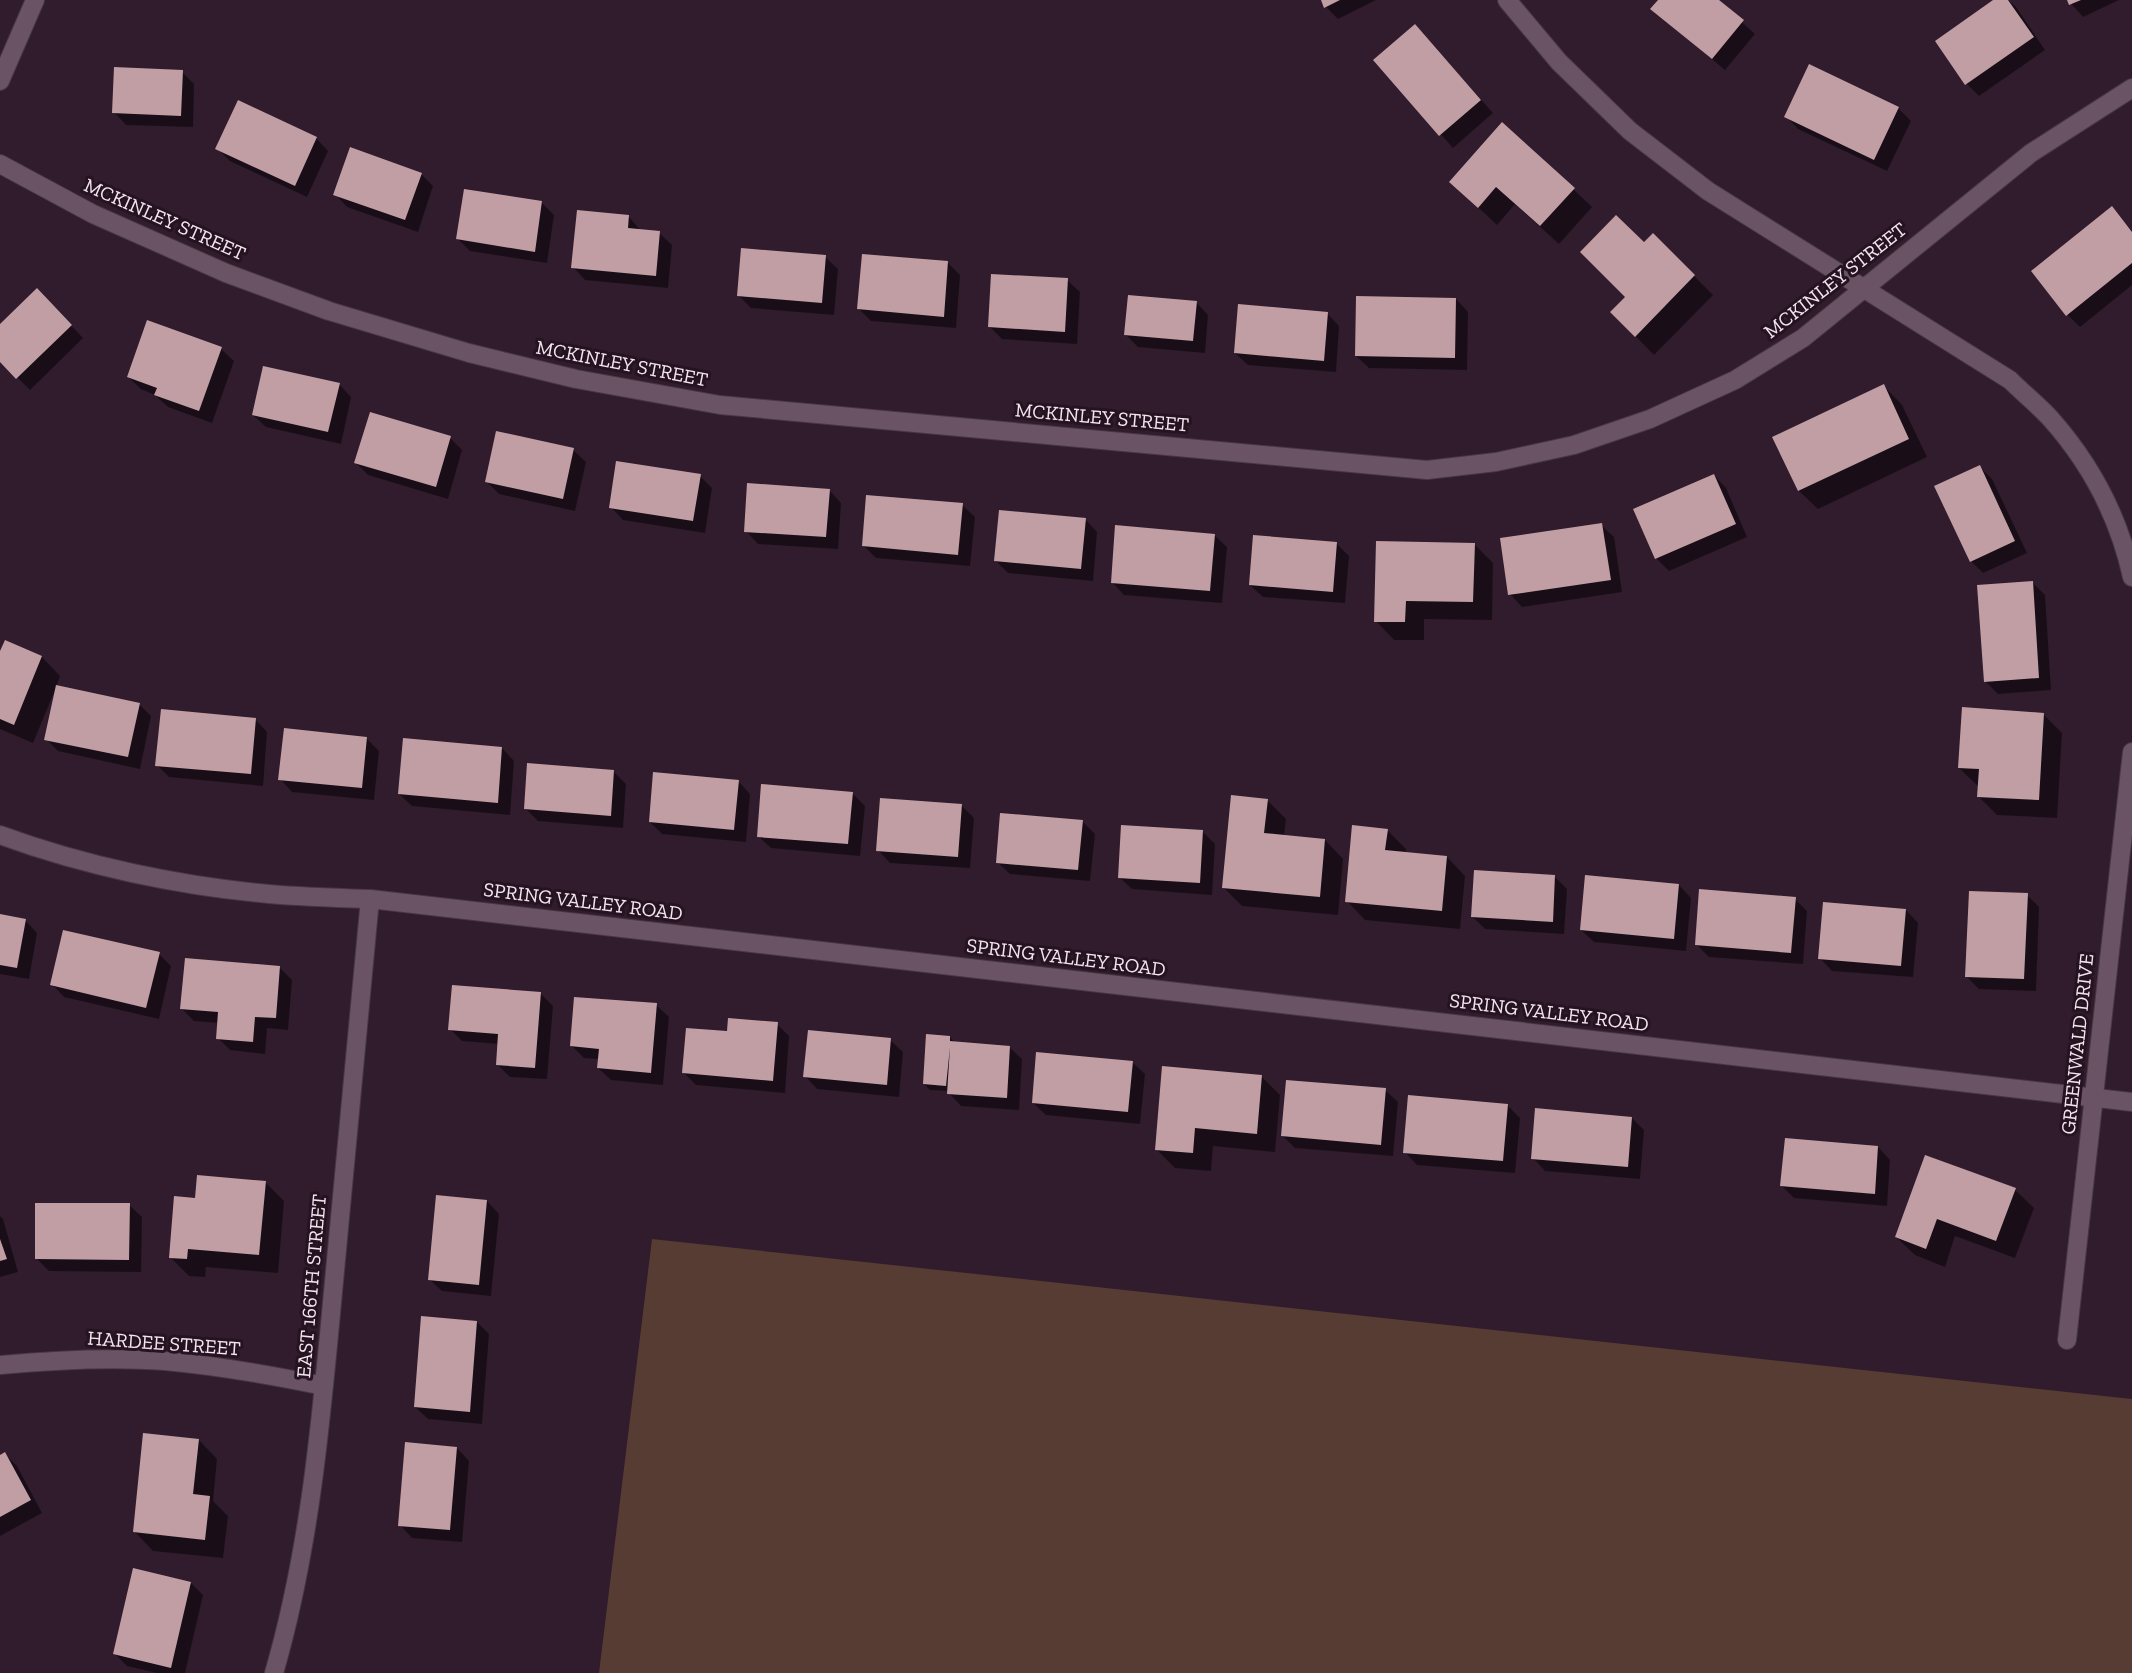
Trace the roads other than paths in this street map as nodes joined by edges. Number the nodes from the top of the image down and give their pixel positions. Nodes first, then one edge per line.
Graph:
1 (36, 0) edge
2 (1507, 0) edge
3 (0, 81) edge
4 (2132, 88) edge
5 (0, 164) edge
6 (1864, 289) junction
7 (2132, 577) edge
8 (2132, 752) edge
9 (0, 835) edge
10 (370, 900) junction
11 (2094, 1097) junction
12 (2132, 1102) edge
13 (2067, 1340) dead end
14 (0, 1365) edge
15 (324, 1386) junction
16 (274, 1673) edge

1 - 3 street
2 - 6 street
4 - 6 street, MCKINLEY STREET
5 - 6 street, MCKINLEY STREET
6 - 7 street
8 - 11 street, GREENWALD DRIVE
9 - 10 street, SPRING VALLEY ROAD
10 - 11 street, SPRING VALLEY ROAD
10 - 15 street, EAST 166TH STREET
11 - 12 street, SPRING VALLEY ROAD
11 - 13 street, GREENWALD DRIVE
14 - 15 street, HARDEE STREET
15 - 16 street, EAST 166TH STREET

